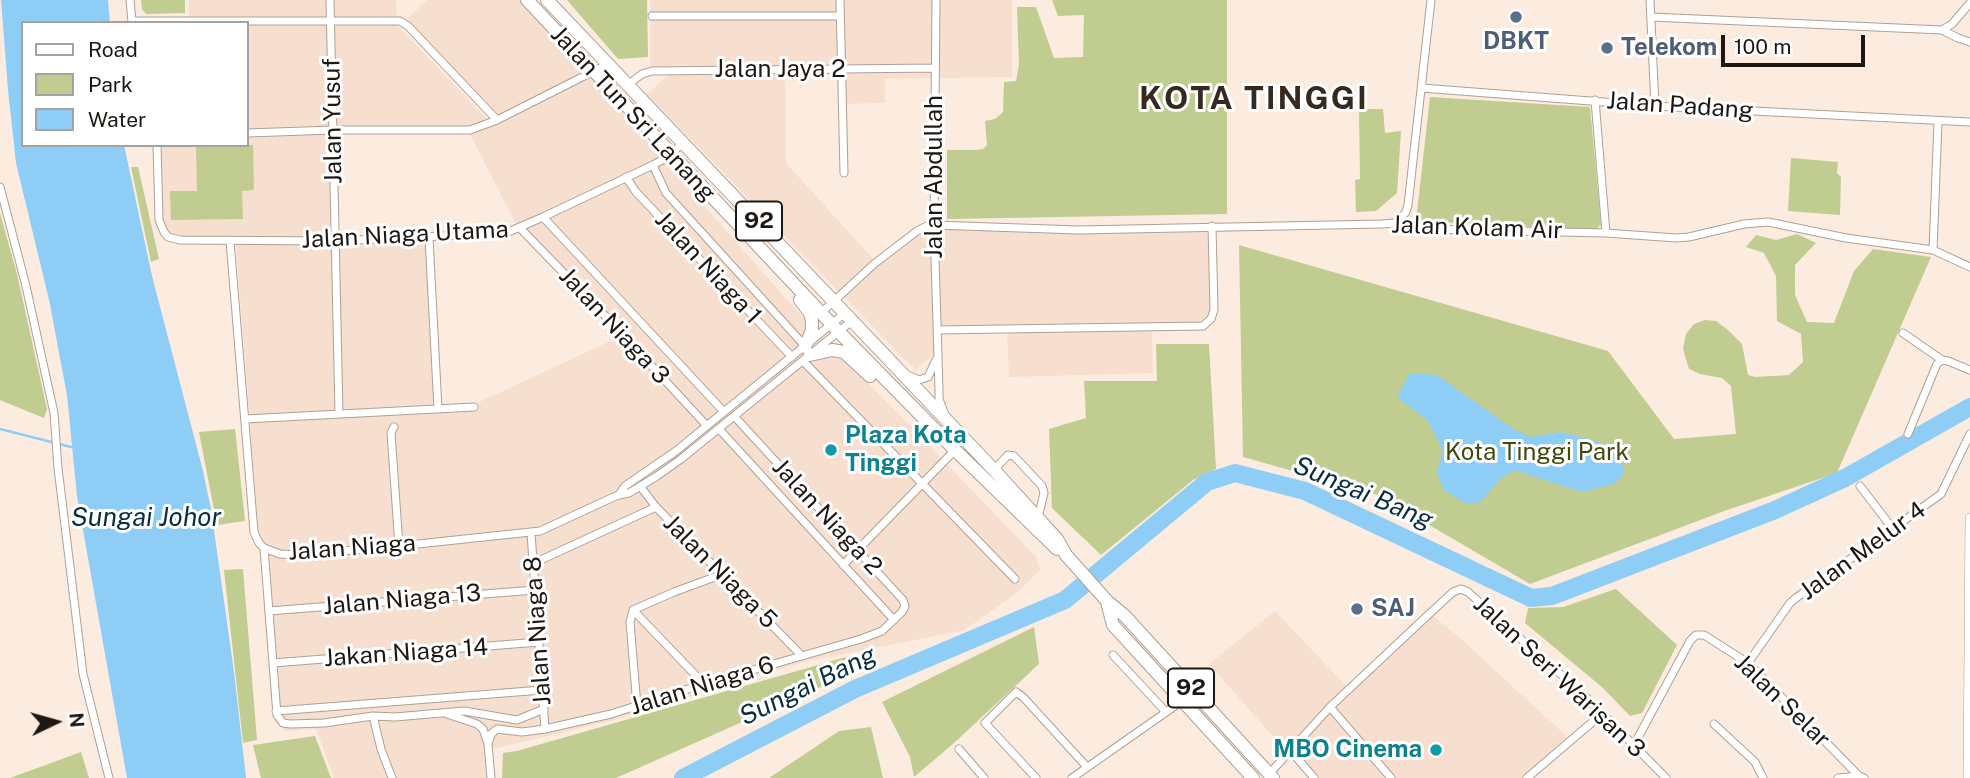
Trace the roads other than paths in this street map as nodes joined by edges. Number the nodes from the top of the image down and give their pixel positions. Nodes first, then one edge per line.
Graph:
1 (130, 0) edge
2 (330, 0) edge
3 (527, 0) edge
4 (547, 0) edge
5 (840, 0) edge
6 (936, 0) edge
7 (1431, 0) edge
8 (1650, 0) edge
9 (1970, 3) edge
10 (652, 16) dead end
11 (840, 16) junction
12 (1651, 18) junction
13 (331, 20) junction
14 (132, 21) edge
15 (232, 21) edge
16 (1942, 30) junction
17 (1970, 41) edge
18 (608, 64) junction
19 (935, 68) junction
20 (842, 70) junction
21 (593, 71) junction
22 (628, 84) junction
23 (1422, 88) junction
24 (1595, 100) junction
25 (1655, 106) junction
26 (497, 120) junction
27 (1938, 122) junction
28 (1970, 122) edge
29 (333, 130) junction
30 (248, 133) edge
31 (683, 142) junction
32 (157, 147) edge
33 (671, 155) junction
34 (653, 164) junction
35 (844, 173) dead end
36 (626, 177) junction
37 (0, 187) edge
38 (543, 217) junction
39 (1399, 220) junction
40 (934, 225) junction
41 (1212, 226) junction
42 (520, 228) junction
43 (1606, 233) junction
44 (429, 238) junction
45 (230, 240) junction
46 (336, 242) junction
47 (1933, 250) junction
48 (1970, 267) edge
49 (785, 274) junction
50 (834, 301) junction
51 (821, 313) junction
52 (849, 316) junction
53 (836, 328) junction
54 (938, 330) junction
55 (1903, 333) dead end
56 (806, 354) junction
57 (938, 354) junction
58 (792, 357) junction
59 (1942, 360) junction
60 (895, 365) junction
61 (1970, 370) edge
62 (912, 406) junction
63 (474, 407) dead end
64 (438, 409) junction
65 (724, 412) junction
66 (339, 414) junction
67 (734, 416) junction
68 (245, 419) junction
69 (950, 424) junction
70 (707, 426) junction
71 (394, 427) dead end
72 (719, 429) junction
73 (1908, 434) dead end
74 (1970, 434) edge
75 (955, 450) junction
76 (994, 470) junction
77 (922, 484) junction
78 (640, 486) junction
79 (1860, 486) dead end
80 (618, 495) junction
81 (656, 507) junction
82 (1038, 518) junction
83 (1970, 518) edge
84 (1893, 529) junction
85 (531, 533) junction
86 (399, 546) junction
87 (264, 548) junction
88 (857, 551) junction
89 (1066, 555) junction
90 (534, 564) junction
91 (843, 565) junction
92 (1969, 569) edge
93 (723, 574) junction
94 (1015, 579) dead end
95 (536, 590) junction
96 (1107, 601) junction
97 (633, 610) junction
98 (269, 611) junction
99 (894, 620) junction
100 (539, 642) junction
101 (801, 655) junction
102 (1113, 655) dead end
103 (273, 663) junction
104 (1748, 663) junction
105 (704, 684) junction
106 (542, 690) junction
107 (1182, 701) junction
108 (636, 706) junction
109 (1331, 707) junction
110 (544, 709) junction
111 (276, 711) junction
112 (443, 712) junction
113 (1166, 712) junction
114 (1603, 713) junction
115 (373, 716) junction
116 (1714, 724) dead end
117 (545, 729) junction
118 (1969, 730) edge
119 (488, 744) junction
120 (1634, 745) junction
121 (959, 750) dead end
122 (1291, 751) junction
123 (1087, 766) junction
124 (1271, 776) edge
125 (1387, 777) edge
126 (1663, 777) edge
127 (1861, 777) edge
128 (109, 778) edge
129 (392, 778) edge
130 (491, 778) edge
131 (984, 778) edge
132 (1036, 778) edge
133 (1072, 778) edge
134 (1253, 778) edge
135 (1314, 778) edge
136 (1527, 778) edge
137 (1763, 778) edge
138 (1838, 778) edge
139 (1968, 778) edge

1 - 14 street
2 - 13 street, Jalan Yusuf
3 - 21 main road, Jalan Tun Sri Lanang / 92
4 - 18 main road, Jalan Tun Sri Lanang / 92
5 - 11 street
6 - 19 street, Jalan Abdullah
7 - 23 street
8 - 12 street
9 - 16 street
10 - 11 street
11 - 20 street
12 - 16 street
12 - 25 street
13 - 15 street
13 - 26 street
13 - 29 street, Jalan Yusuf
16 - 17 street
18 - 21 street
18 - 22 main road, Jalan Tun Sri Lanang / 92
19 - 20 street, Jalan Jaya 2
19 - 40 street, Jalan Abdullah
20 - 22 street, Jalan Jaya 2
20 - 35 street
21 - 26 street
21 - 33 main road, Jalan Tun Sri Lanang / 92
22 - 31 main road, Jalan Tun Sri Lanang / 92
23 - 24 street, Jalan Padang
23 - 39 street
24 - 25 street, Jalan Padang
24 - 43 street
25 - 27 street, Jalan Padang
26 - 29 street
27 - 28 street, Jalan Padang
27 - 47 street
29 - 30 street
29 - 46 street, Jalan Yusuf
31 - 33 street, Jalan Niaga Utama
31 - 50 main road, Jalan Tun Sri Lanang / 92
32 - 45 street, Jalan Niaga Utama
33 - 34 street, Jalan Niaga Utama
33 - 49 main road, Jalan Tun Sri Lanang / 92
34 - 36 street, Jalan Niaga Utama
34 - 56 street, Jalan Niaga 1
36 - 38 street, Jalan Niaga Utama
36 - 58 street, Jalan Niaga 1
37 - 128 street
38 - 42 street, Jalan Niaga Utama
38 - 65 street
39 - 41 street, Jalan Kolam Air
39 - 43 street, Jalan Kolam Air
40 - 41 street, Jalan Kolam Air
40 - 50 street
40 - 54 street, Jalan Abdullah
41 - 54 street
42 - 44 street, Jalan Niaga Utama
42 - 70 street, Jalan Niaga 3
43 - 47 street, Jalan Kolam Air
44 - 46 street, Jalan Niaga Utama
44 - 64 street
45 - 46 street, Jalan Niaga Utama
45 - 68 street, Jalan Niaga
46 - 66 street, Jalan Yusuf
47 - 48 street, Jalan Kolam Air
49 - 51 main road, Jalan Tun Sri Lanang / 92
49 - 56 main road
50 - 51 street
50 - 52 main road, Jalan Tun Sri Lanang / 92
51 - 53 main road, Jalan Tun Sri Lanang / 92
52 - 53 street, Jalan Niaga
52 - 60 main road, Jalan Tun Sri Lanang / 92
53 - 56 street, Jalan Niaga
53 - 62 main road, Jalan Tun Sri Lanang / 92
54 - 57 street, Jalan Abdullah
55 - 59 street
56 - 58 street, Jalan Niaga
56 - 62 main road
56 - 67 street, Jalan Niaga
56 - 77 street, Jalan Niaga 1
57 - 60 street
57 - 69 street, Jalan Abdullah
58 - 65 street, Jalan Niaga
59 - 61 street
59 - 73 street
60 - 69 main road, Jalan Tun Sri Lanang / 92
62 - 75 main road, Jalan Tun Sri Lanang / 92
63 - 64 street
64 - 66 street
65 - 70 street, Jalan Niaga
66 - 68 street
67 - 72 street, Jalan Niaga
67 - 88 street, Jalan Niaga 2
68 - 87 street, Jalan Niaga
69 - 76 main road, Jalan Tun Sri Lanang / 92
70 - 80 street, Jalan Niaga
71 - 86 street
72 - 78 street, Jalan Niaga
72 - 91 street
74 - 84 street, Jalan Melur 4
75 - 77 street
75 - 89 main road, Jalan Tun Sri Lanang / 92
76 - 82 main road, Jalan Tun Sri Lanang / 92
76 - 82 street
77 - 88 street
77 - 94 street, Jalan Niaga 1
78 - 80 street, Jalan Niaga
78 - 81 street, Jalan Niaga 5
79 - 84 street
80 - 85 street, Jalan Niaga
81 - 90 street
81 - 93 street, Jalan Niaga 5
82 - 89 main road, Jalan Tun Sri Lanang / 92
83 - 92 street
84 - 104 street, Jalan Melur 4
85 - 86 street, Jalan Niaga
85 - 90 street, Jalan Niaga 8
86 - 87 street, Jalan Niaga
87 - 98 street
88 - 91 street
88 - 99 street, Jalan Niaga 2
89 - 96 main road, Jalan Tun Sri Lanang / 92
90 - 95 street, Jalan Niaga 8
91 - 99 street
92 - 118 street
93 - 97 street
93 - 101 street, Jalan Niaga 5
95 - 98 street, Jalan Niaga 13
95 - 100 street, Jalan Niaga 8
96 - 107 main road, Jalan Tun Sri Lanang / 92
96 - 124 main road, Jalan Tun Sri Lanang / 92
97 - 105 street
97 - 108 street
98 - 103 street
99 - 101 street, Jalan Niaga 6
100 - 103 street, Jakan Niaga 14
100 - 106 street, Jalan Niaga 8
101 - 105 street, Jalan Niaga 6
102 - 113 street
103 - 111 street
104 - 120 street, Jalan Selar
104 - 127 street, Jalan Selar
105 - 108 street, Jalan Niaga 6
106 - 110 street, Jalan Niaga 8
106 - 111 street
107 - 113 street
107 - 134 main road, Jalan Tun Sri Lanang / 92
108 - 117 street, Jalan Niaga 6
109 - 114 street, Jalan Seri Warisan 3
109 - 122 street, Jalan Seri Warisan 3
109 - 125 street
110 - 112 street
110 - 117 street, Jalan Niaga 8
111 - 115 street
112 - 115 street
112 - 119 street
113 - 123 street
114 - 120 street, Jalan Seri Warisan 3
114 - 136 street
115 - 129 street
116 - 137 street
117 - 119 street, Jalan Niaga 6
118 - 139 street
119 - 130 street
120 - 126 street, Jalan Seri Warisan 3
121 - 131 street
122 - 124 street, Jalan Seri Warisan 3
122 - 135 street
123 - 132 street
123 - 133 street
127 - 138 street

